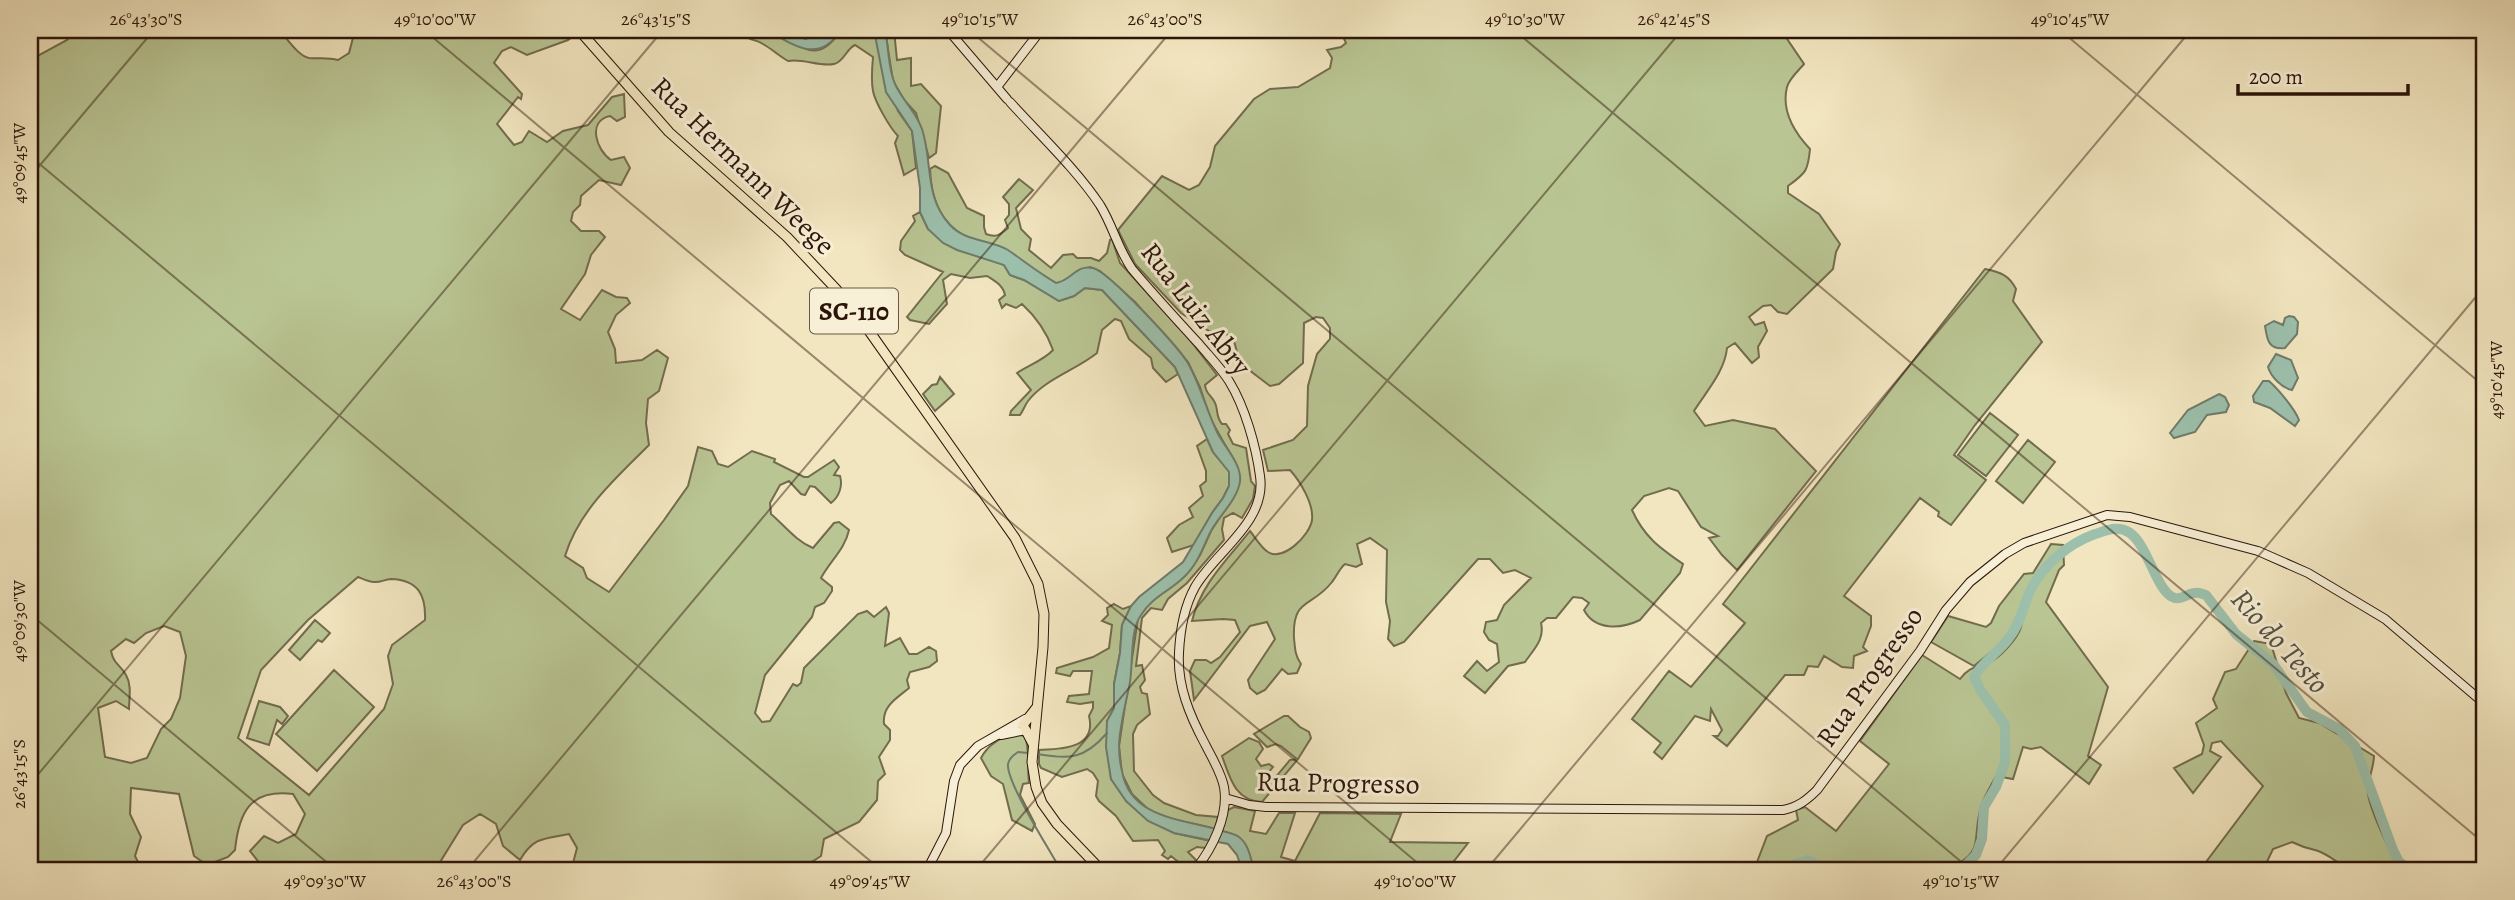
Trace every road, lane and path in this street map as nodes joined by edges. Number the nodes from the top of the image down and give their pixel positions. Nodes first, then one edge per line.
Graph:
1 (579, 30) edge
2 (948, 30) edge
3 (1041, 30) edge
4 (997, 88) junction
5 (2485, 705) edge
6 (1038, 706) junction
7 (1026, 718) junction
8 (1036, 726) junction
9 (1026, 730) junction
10 (991, 737) junction
11 (1033, 751) junction
12 (1225, 798) junction
13 (2485, 862) edge
14 (927, 870) edge
15 (1101, 870) edge
16 (1195, 870) edge
17 (2477, 870) edge

1 - 6 main road, Rua Hermann Weege / SC-110
2 - 4 street, Rua Luiz Abry
3 - 4 street
4 - 12 street, Rua Luiz Abry
5 - 12 street, Rua Progresso
6 - 7 main road
6 - 8 main road, Rua Hermann Weege / SC-110
7 - 8 main road
7 - 9 main road
7 - 10 street
8 - 9 main road
8 - 11 main road, Rua Hermann Weege / SC-110
9 - 10 street
9 - 11 main road, SC-110
10 - 14 street
11 - 15 main road, SC-110
12 - 16 street
13 - 17 street

